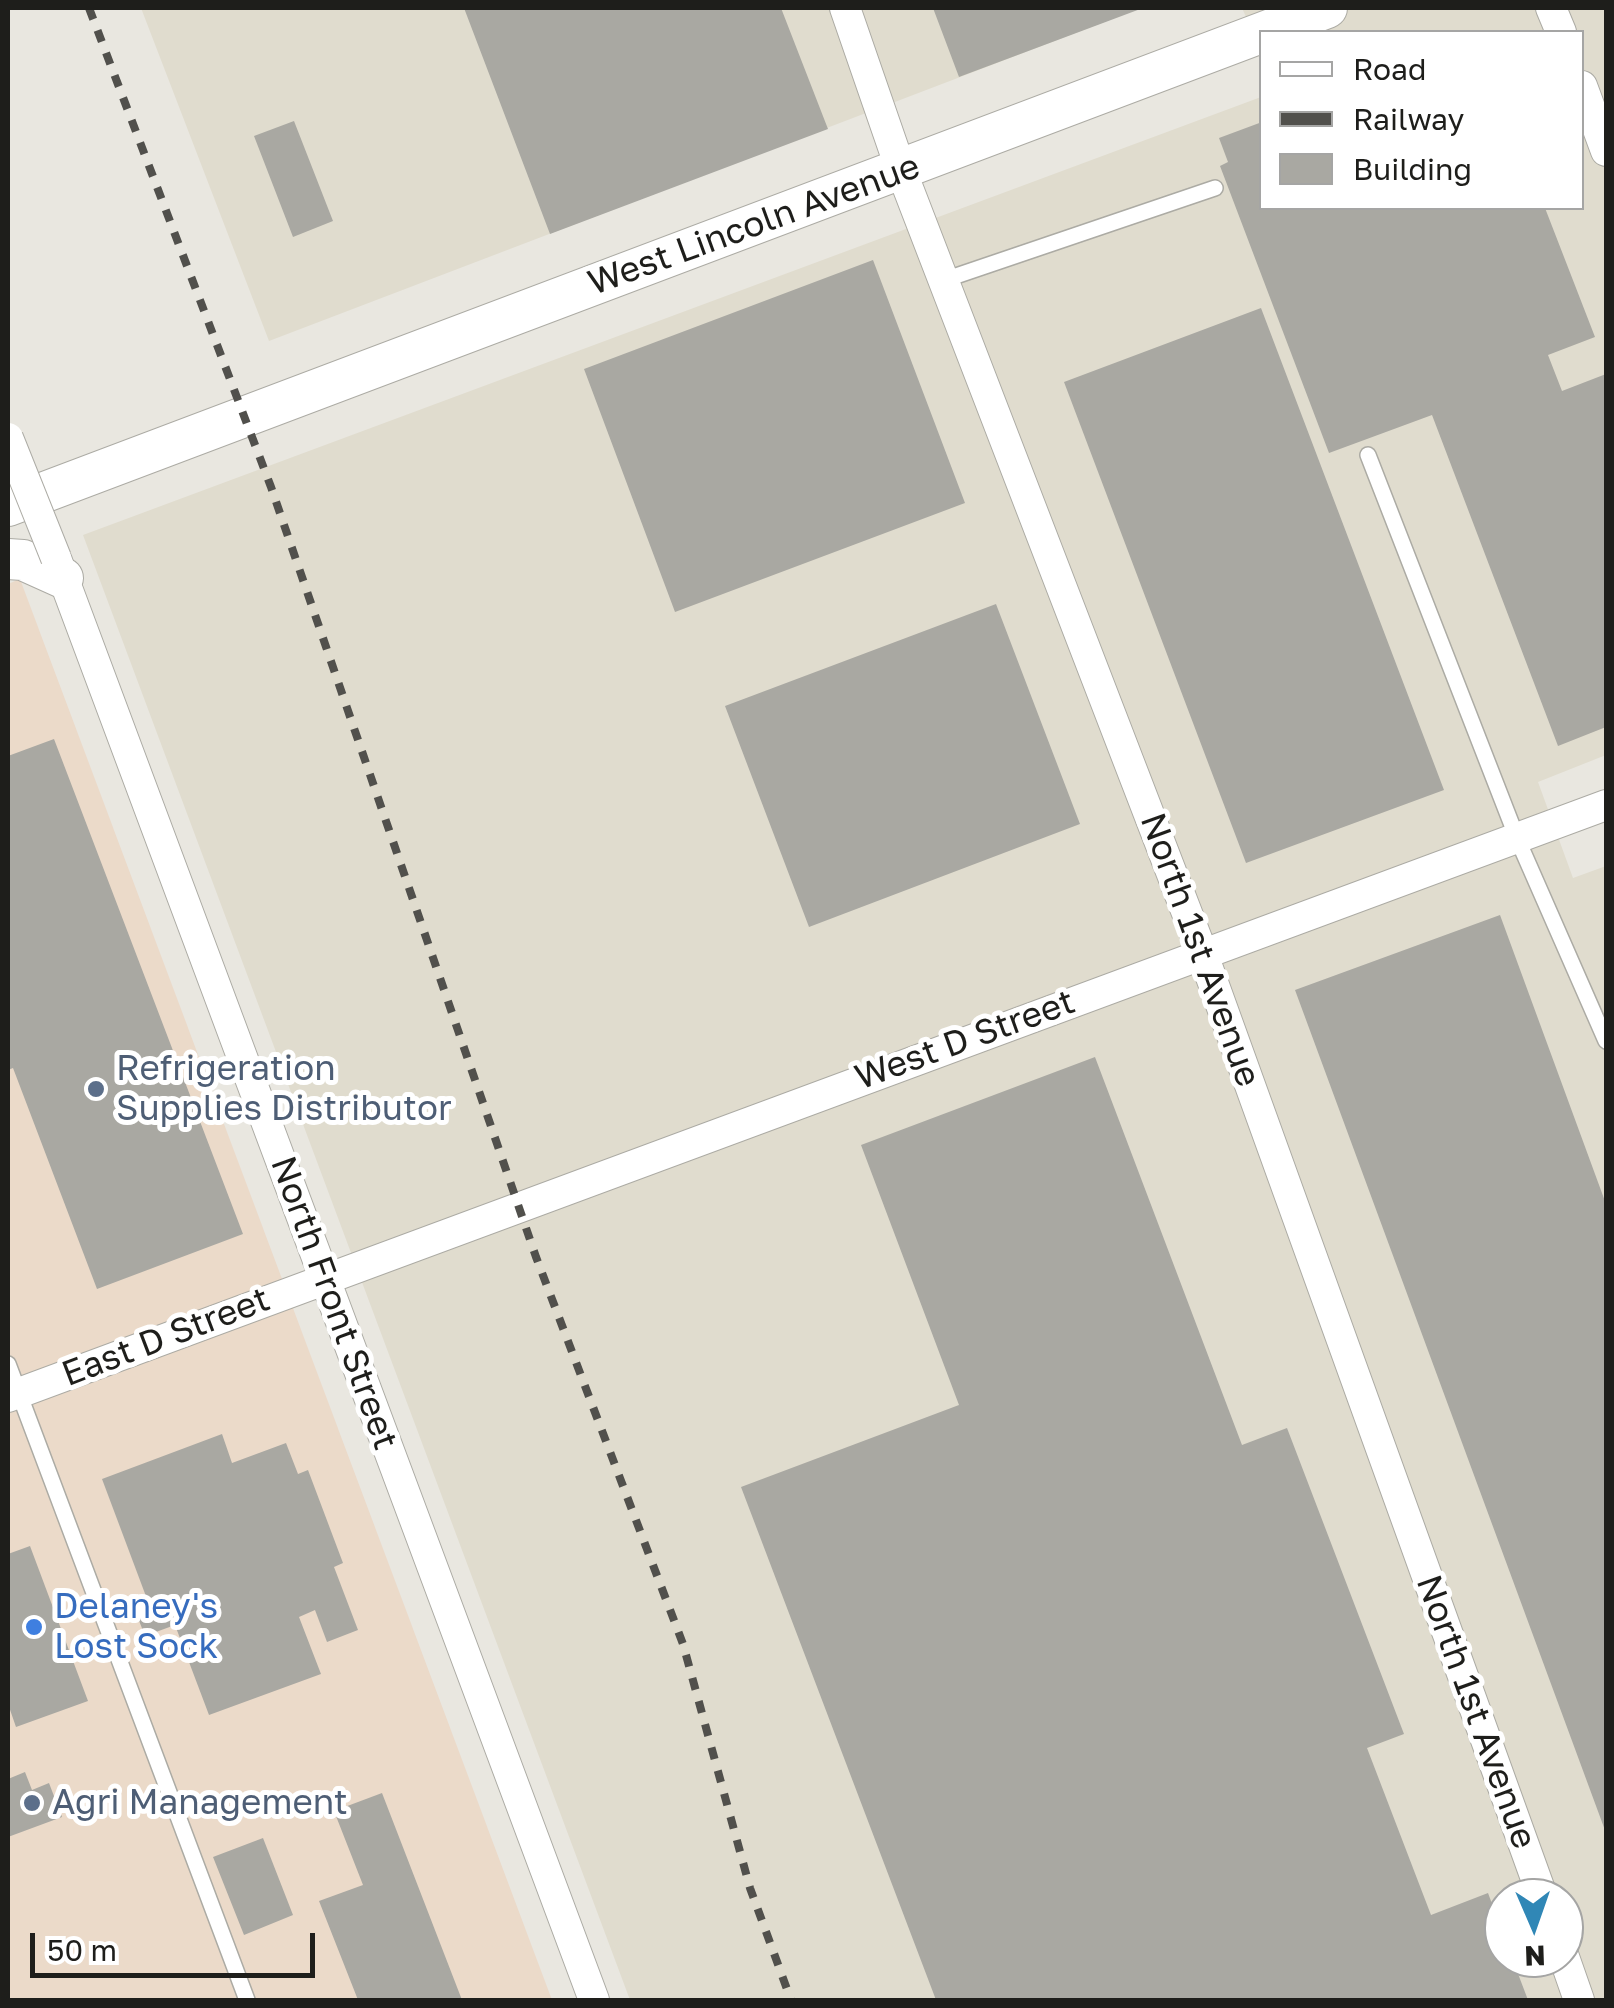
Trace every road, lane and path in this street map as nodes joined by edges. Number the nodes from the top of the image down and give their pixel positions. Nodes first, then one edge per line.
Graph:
1 (845, 8) edge
2 (1327, 8) edge
3 (1269, 30) edge
4 (1259, 34) edge
5 (1584, 92) edge
6 (1606, 152) edge
7 (902, 170) junction
8 (1215, 188) dead end
9 (944, 280) junction
10 (8, 438) edge
11 (1368, 455) dead end
12 (8, 506) edge
13 (8, 559) edge
14 (59, 568) junction
15 (1606, 805) edge
16 (1518, 838) junction
17 (1202, 952) junction
18 (1606, 1041) edge
19 (325, 1277) junction
20 (11, 1384) edge
21 (1535, 1878) edge
22 (1575, 1978) edge
23 (247, 2000) edge
24 (594, 2000) edge
25 (1588, 2000) edge

1 - 7 street, North 1st Avenue
2 - 3 street, West Lincoln Avenue
4 - 7 street, West Lincoln Avenue
5 - 6 street
7 - 9 street, North 1st Avenue
7 - 12 street, West Lincoln Avenue
8 - 9 lane
9 - 17 street, North 1st Avenue
10 - 14 street, North Front Street, bridge
11 - 16 lane
13 - 14 street
14 - 19 street, North Front Street
15 - 16 street, West D Street
16 - 17 street, West D Street
16 - 18 lane
17 - 19 street, West D Street
17 - 21 street, North 1st Avenue
19 - 20 street, East D Street
19 - 24 street, North Front Street
20 - 23 lane
22 - 25 lane

